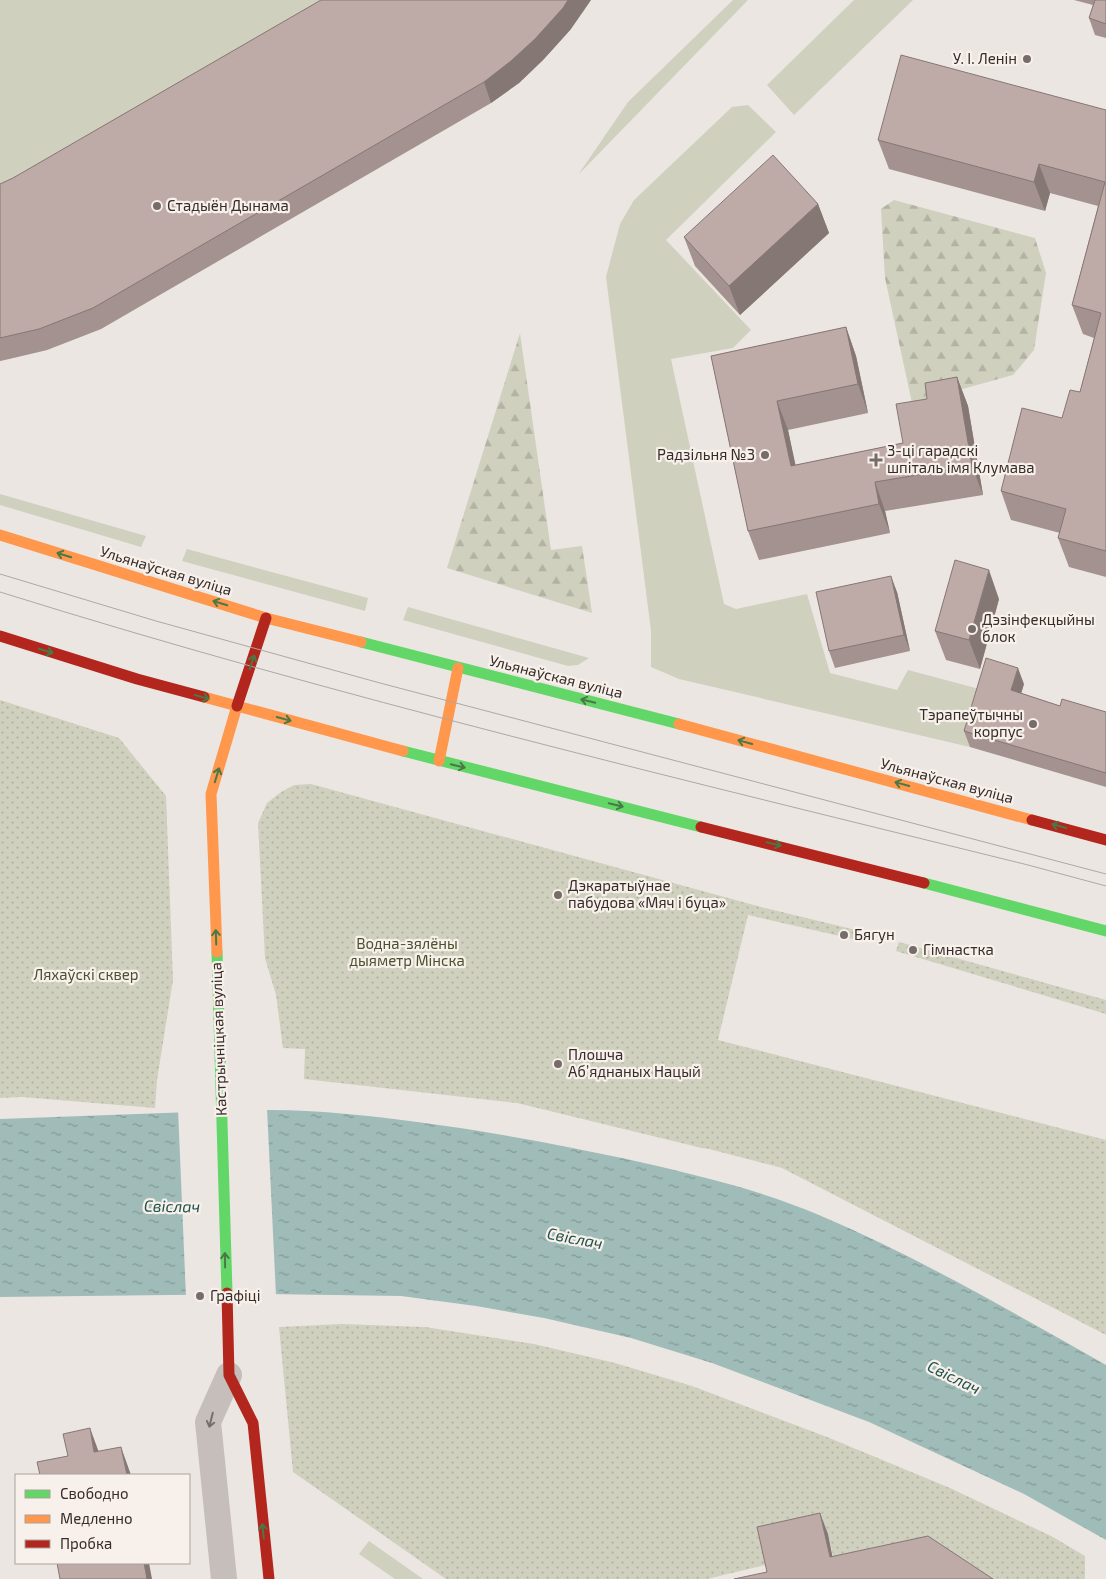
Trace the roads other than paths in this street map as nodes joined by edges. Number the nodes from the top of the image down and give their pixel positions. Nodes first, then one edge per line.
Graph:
1 (0, 535) edge
2 (266, 618) junction
3 (0, 636) edge
4 (458, 668) junction
5 (237, 706) junction
6 (439, 761) junction
7 (1106, 840) edge
8 (1106, 931) edge
9 (229, 1375) junction
10 (224, 1579) edge
11 (268, 1579) edge

2 -> 1 main road, Ульянаўская вуліца
2 - 4 main road, Ульянаўская вуліца
5 -> 2 main road, Кастрычніцкая вуліца
3 -> 5 main road
4 - 6 main road
7 -> 4 main road, Ульянаўская вуліца
5 -> 6 main road
9 -> 5 main road, Кастрычніцкая вуліца
6 -> 8 main road
9 -> 10 street, Кастрычніцкая вуліца
11 -> 9 main road, Кастрычніцкая вуліца

